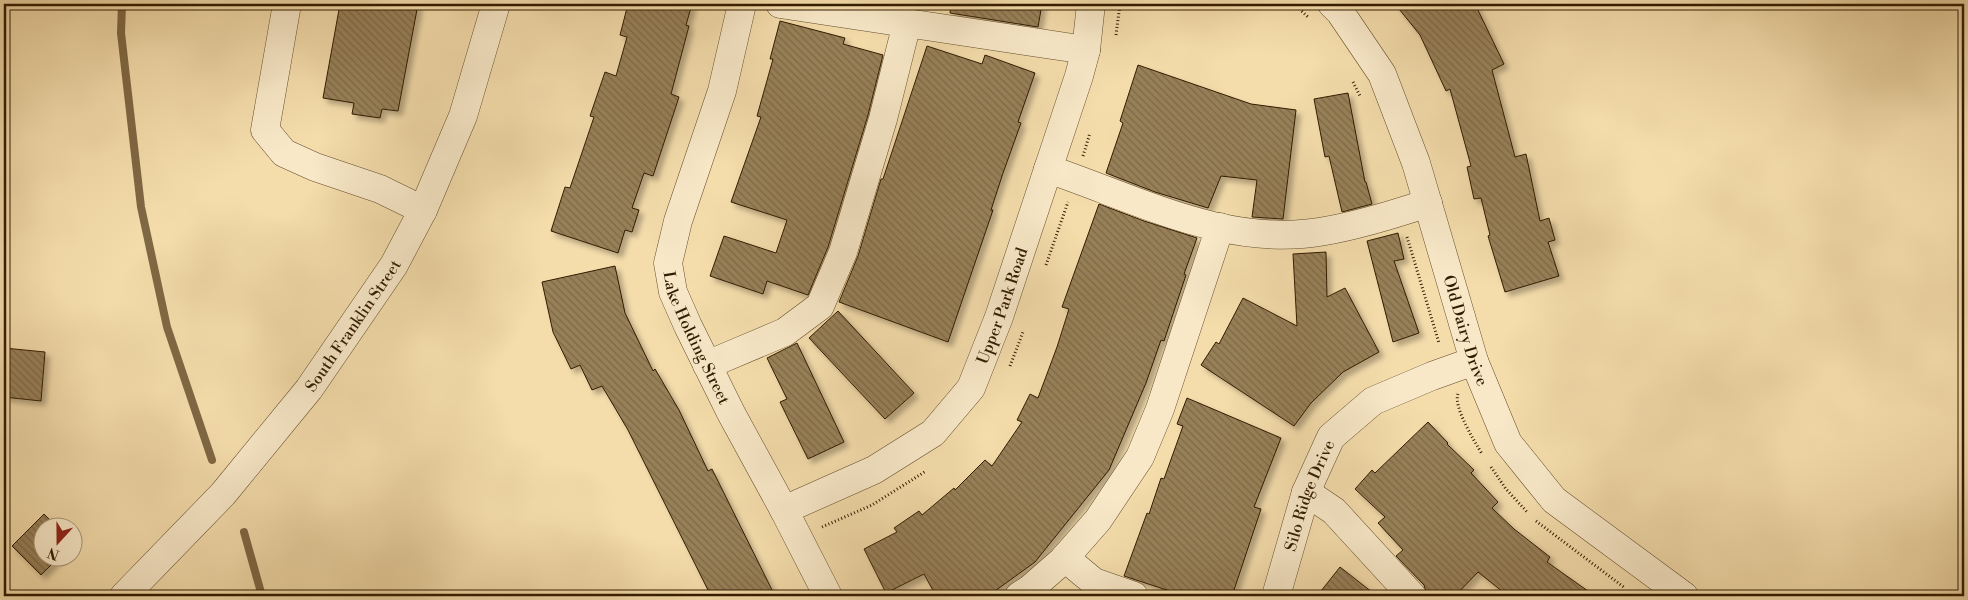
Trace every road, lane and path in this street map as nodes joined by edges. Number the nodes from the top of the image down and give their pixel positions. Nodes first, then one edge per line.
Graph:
1 (287, 4) edge
2 (496, 4) edge
3 (742, 4) edge
4 (780, 4) edge
5 (1091, 4) edge
6 (1294, 4) edge
7 (1322, 12) edge
8 (907, 23) junction
9 (1086, 50) junction
10 (1351, 77) dead end
11 (1363, 100) dead end
12 (1048, 170) junction
13 (1428, 203) junction
14 (423, 210) junction
15 (1400, 212) junction
16 (1220, 227) junction
17 (1440, 346) dead end
18 (1474, 361) junction
19 (707, 365) junction
20 (1306, 492) junction
21 (784, 510) junction
22 (1065, 558) junction
23 (124, 596) edge
24 (828, 596) edge
25 (1019, 596) edge
26 (1134, 596) edge
27 (1276, 596) edge
28 (1412, 596) edge
29 (1684, 596) edge

1 - 14 street
2 - 14 street, South Franklin Street
3 - 19 street, Lake Holding Street
4 - 8 street
5 - 9 street, Upper Park Road
6 - 7 path
7 - 13 street, Old Dairy Drive
8 - 9 street
8 - 19 street
9 - 12 street, Upper Park Road
10 - 11 path
12 - 16 street
12 - 21 street, Upper Park Road
13 - 15 street
13 - 18 street, Old Dairy Drive
14 - 23 street, South Franklin Street
15 - 16 street
15 - 17 path
16 - 22 street
18 - 20 street, Silo Ridge Drive
18 - 29 street, Old Dairy Drive
19 - 21 street, Lake Holding Street
20 - 27 street, Silo Ridge Drive
20 - 28 street
21 - 24 street, Lake Holding Street
22 - 25 street
22 - 26 street

